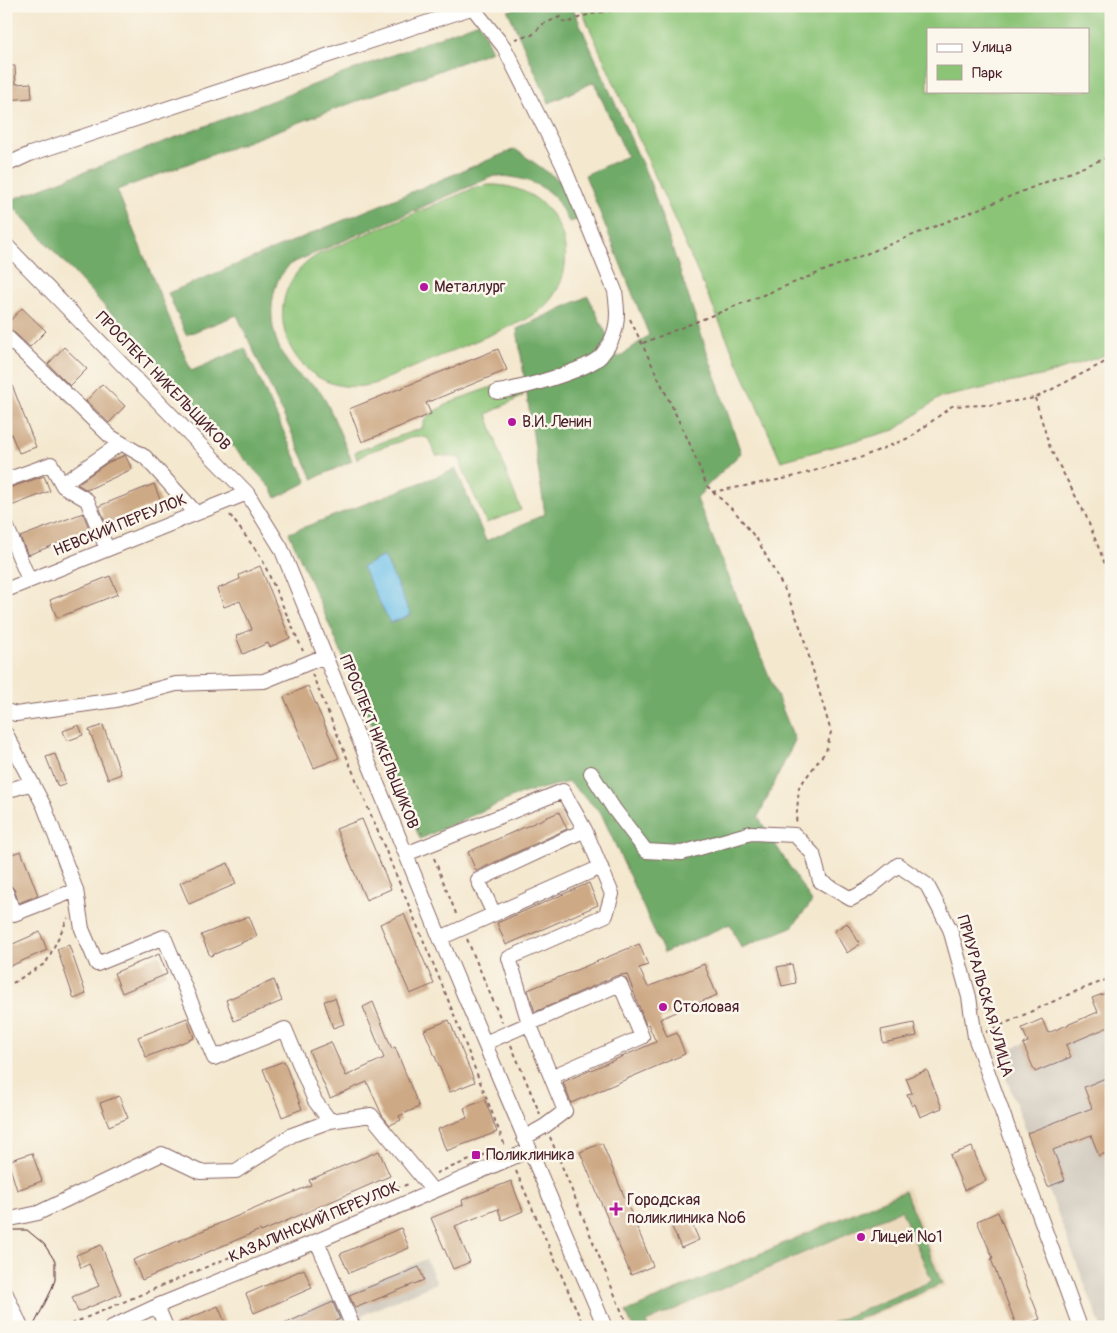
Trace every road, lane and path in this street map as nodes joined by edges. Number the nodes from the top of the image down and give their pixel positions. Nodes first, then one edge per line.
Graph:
1 (647, 6) edge
2 (475, 7) edge
3 (504, 47) junction
4 (1111, 156) edge
5 (6, 165) edge
6 (6, 245) edge
7 (629, 317) dead end
8 (6, 336) edge
9 (643, 343) junction
10 (1111, 359) edge
11 (497, 392) dead end
12 (1035, 398) junction
13 (121, 443) junction
14 (6, 480) edge
15 (62, 484) junction
16 (712, 492) junction
17 (247, 493) junction
18 (221, 503) junction
19 (196, 513) junction
20 (6, 525) edge
21 (107, 549) junction
22 (1111, 579) edge
23 (29, 580) junction
24 (6, 590) edge
25 (325, 656) junction
26 (308, 663) junction
27 (6, 711) edge
28 (6, 734) edge
29 (591, 773) dead end
30 (389, 776) dead end
31 (32, 783) junction
32 (6, 792) edge
33 (584, 830) junction
34 (795, 835) junction
35 (428, 845) junction
36 (406, 854) junction
37 (601, 867) junction
38 (6, 892) edge
39 (76, 894) junction
40 (494, 914) junction
41 (462, 927) junction
42 (440, 938) junction
43 (1111, 978) edge
44 (6, 987) edge
45 (529, 1023) junction
46 (506, 1032) junction
47 (975, 1037) junction
48 (485, 1043) junction
49 (551, 1077) junction
50 (330, 1121) junction
51 (545, 1126) junction
52 (527, 1144) junction
53 (496, 1150) dead end
54 (508, 1152) junction
55 (423, 1178) junction
56 (433, 1191) junction
57 (6, 1220) edge
58 (317, 1241) junction
59 (6, 1294) edge
60 (157, 1306) junction
61 (21, 1327) edge
62 (64, 1327) edge
63 (112, 1327) edge
64 (166, 1327) edge
65 (353, 1327) edge
66 (584, 1327) edge
67 (605, 1327) edge
68 (628, 1327) edge
69 (1080, 1327) edge

1 - 3 path
2 - 3 street
2 - 5 street
3 - 11 street
4 - 9 path
6 - 17 street, ПРОСПЕКТ НИКЕЛЬЩИКОВ
7 - 9 path
8 - 13 street
9 - 16 path
10 - 12 path
12 - 16 path
12 - 22 path
13 - 15 street
13 - 19 street
14 - 15 street
15 - 21 street
16 - 34 path
17 - 18 street, НЕВСКИЙ ПЕРЕУЛОК
17 - 25 street, ПРОСПЕКТ НИКЕЛЬЩИКОВ
18 - 19 street, НЕВСКИЙ ПЕРЕУЛОК
18 - 26 path
19 - 21 street, НЕВСКИЙ ПЕРЕУЛОК
20 - 23 street
21 - 23 street, НЕВСКИЙ ПЕРЕУЛОК
23 - 24 street, НЕВСКИЙ ПЕРЕУЛОК
25 - 26 street
25 - 36 street, ПРОСПЕКТ НИКЕЛЬЩИКОВ
26 - 27 street
26 - 54 path
28 - 31 street
29 - 34 street
30 - 35 path
31 - 32 street
31 - 39 street
33 - 35 street
33 - 37 street
33 - 40 street
34 - 47 street, ПРИУРАЛЬСКАЯ УЛИЦА
35 - 36 street
35 - 41 path
36 - 42 street, ПРОСПЕКТ НИКЕЛЬЩИКОВ
37 - 40 street
37 - 45 street
38 - 39 street
39 - 44 path
39 - 50 street
40 - 41 street
41 - 42 street
41 - 46 path
42 - 48 street, ПРОСПЕКТ НИКЕЛЬЩИКОВ
43 - 47 path
45 - 46 street
45 - 49 street
45 - 49 street
46 - 48 street
46 - 51 path
47 - 69 street, ПРИУРАЛЬСКАЯ УЛИЦА
48 - 52 street, ПРОСПЕКТ НИКЕЛЬЩИКОВ
49 - 51 street, КАЗАЛИНСКИЙ ПЕРЕУЛОК
50 - 55 street
50 - 57 street
51 - 52 street, КАЗАЛИНСКИЙ ПЕРЕУЛОК
51 - 68 path
52 - 54 street, КАЗАЛИНСКИЙ ПЕРЕУЛОК
52 - 54 path
52 - 67 street, ПРОСПЕКТ НИКЕЛЬЩИКОВ
53 - 55 path
54 - 56 street, КАЗАЛИНСКИЙ ПЕРЕУЛОК
54 - 66 path
55 - 56 street
55 - 62 path
56 - 58 street, КАЗАЛИНСКИЙ ПЕРЕУЛОК
58 - 60 street, КАЗАЛИНСКИЙ ПЕРЕУЛОК
58 - 65 street
59 - 61 street
60 - 63 street, КАЗАЛИНСКИЙ ПЕРЕУЛОК
60 - 64 street

